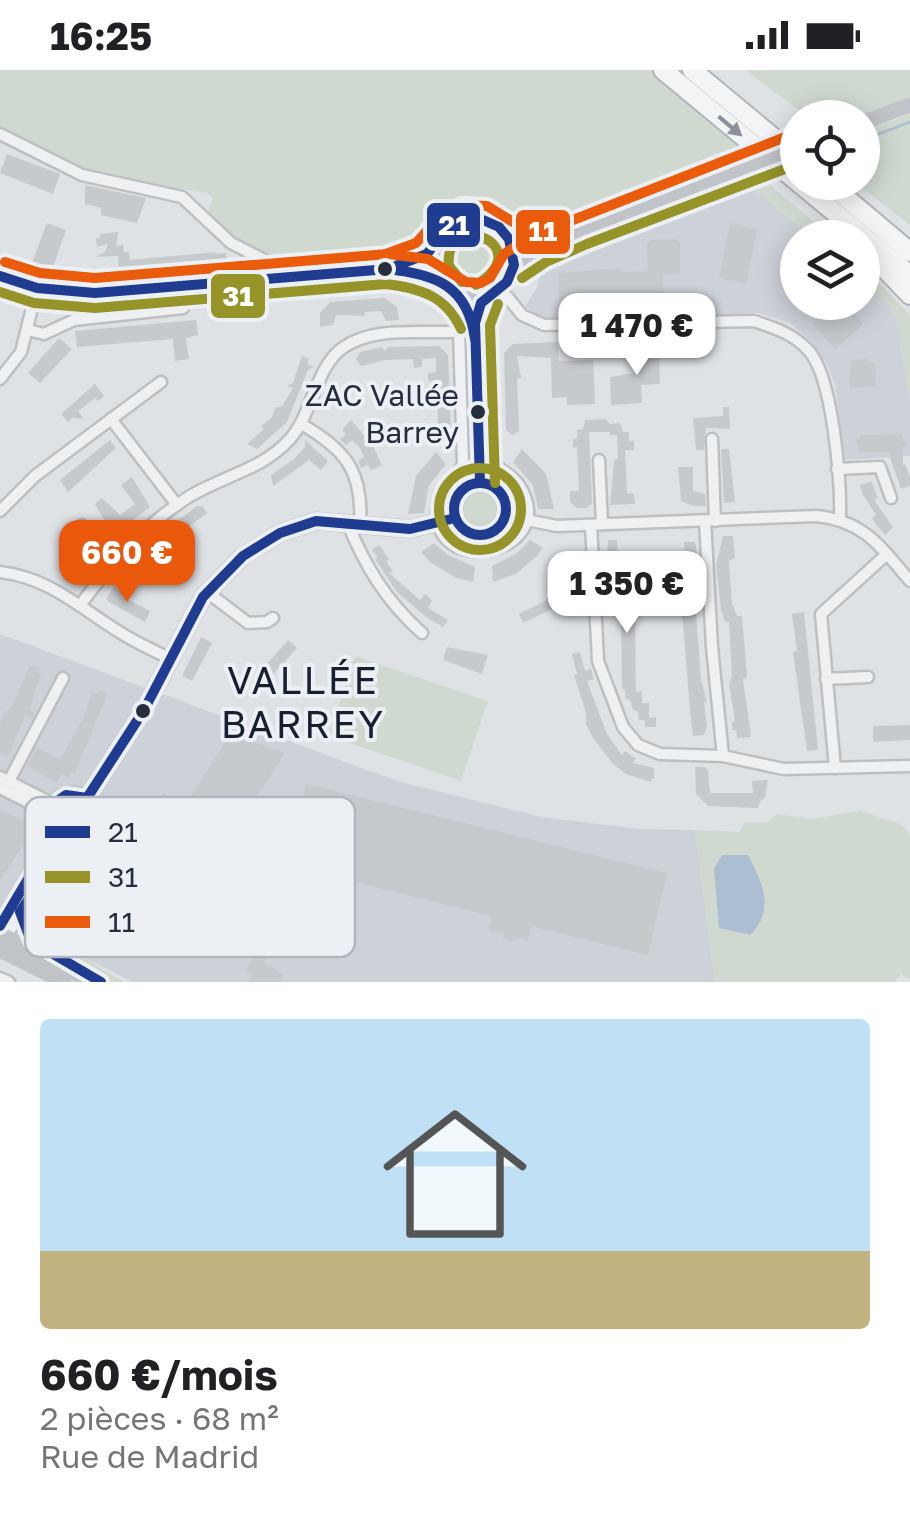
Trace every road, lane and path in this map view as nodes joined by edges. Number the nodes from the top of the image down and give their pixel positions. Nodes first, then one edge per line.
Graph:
1 (663, 70) edge
2 (692, 70) edge
3 (910, 105) edge
4 (880, 116) edge
5 (0, 134) edge
6 (780, 143) edge
7 (780, 155) edge
8 (780, 167) edge
9 (830, 200) edge
10 (838, 200) edge
11 (841, 206) junction
12 (846, 220) edge
13 (581, 230) junction
14 (910, 236) edge
15 (510, 239) junction
16 (436, 246) junction
17 (910, 252) edge
18 (514, 265) junction
19 (880, 266) edge
20 (388, 269) junction
21 (0, 276) edge
22 (910, 276) edge
23 (286, 278) junction
24 (442, 284) junction
25 (37, 288) junction
26 (501, 289) junction
27 (910, 295) edge
28 (461, 298) junction
29 (484, 298) junction
30 (184, 308) dead end
31 (470, 329) junction
32 (28, 330) junction
33 (0, 378) edge
34 (161, 382) dead end
35 (111, 419) junction
36 (301, 424) junction
37 (712, 439) dead end
38 (462, 441) junction
39 (479, 441) junction
40 (495, 441) junction
41 (599, 460) dead end
42 (838, 469) junction
43 (480, 483) junction
44 (891, 498) dead end
45 (178, 505) junction
46 (0, 511) edge
47 (506, 516) junction
48 (455, 518) junction
49 (840, 518) junction
50 (524, 520) junction
51 (710, 521) junction
52 (353, 522) junction
53 (440, 524) junction
54 (596, 524) junction
55 (78, 528) dead end
56 (887, 554) junction
57 (112, 563) junction
58 (0, 572) edge
59 (910, 581) edge
60 (207, 592) junction
61 (82, 604) junction
62 (273, 618) dead end
63 (422, 633) dead end
64 (171, 659) junction
65 (868, 677) dead end
66 (63, 678) dead end
67 (826, 680) junction
68 (723, 756) junction
69 (910, 766) edge
70 (835, 768) junction
71 (3, 782) edge
72 (31, 797) edge
73 (88, 797) edge
74 (25, 897) edge
75 (1, 937) edge
76 (25, 949) edge
77 (25, 954) edge
78 (29, 957) edge
79 (41, 957) edge
80 (0, 978) edge
81 (8, 982) edge
82 (64, 982) edge
83 (90, 982) edge

1 -> 8 highway
2 - 6 highway
3 - 4 main road
5 - 23 street
7 - 13 main road, bridge
9 - 11 highway
10 - 11 highway
11 - 12 highway
11 - 14 highway
11 - 17 highway
11 - 22 highway
13 - 15 main road
13 - 18 main road
15 - 16 main road
15 - 18 main road
16 - 20 main road
16 - 24 main road
18 - 26 main road
19 - 27 highway
20 - 23 main road
20 - 24 main road
21 - 25 main road
23 - 25 main road
24 - 28 main road
25 - 32 street
26 - 29 main road
26 - 42 street
28 - 29 main road
28 - 31 street
29 - 31 street
30 - 32 street
31 - 36 street
31 - 38 street
31 - 39 street
31 - 40 street
32 - 33 street
34 - 35 street
35 - 45 street
35 - 46 street
36 - 45 street
36 - 52 street
37 - 51 street
38 - 39 street
38 - 53 street
39 - 40 street
39 - 43 street
40 - 50 street
41 - 54 street
42 - 44 street
42 - 49 street
43 - 47 street
43 - 48 street
45 - 57 street
47 - 48 street
47 - 50 street
48 - 53 street
49 - 51 street
49 - 56 street
50 - 53 street
50 - 54 street
51 - 54 street
51 - 68 street
52 - 53 street
52 - 60 street
52 - 63 street
54 - 68 street
55 - 57 street
56 - 59 street
56 - 67 street
57 - 61 street
58 - 61 street
60 - 62 street
60 - 64 street
61 - 64 street
64 - 73 street
65 - 67 street
66 - 71 street
67 - 70 street
68 - 70 street
69 - 70 street
71 - 72 street
74 - 75 street
75 - 76 main road
75 - 77 main road
78 - 82 main road
79 - 83 main road
80 - 81 street

